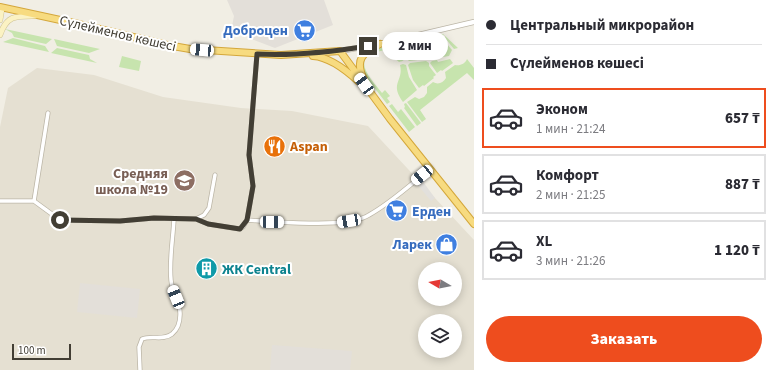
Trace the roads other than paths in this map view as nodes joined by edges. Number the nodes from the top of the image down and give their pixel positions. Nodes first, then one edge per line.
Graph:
1 (1, 7) edge
2 (44, 16) junction
3 (0, 20) edge
4 (474, 22) edge
5 (0, 35) edge
6 (380, 44) junction
7 (340, 51) junction
8 (257, 54) junction
9 (290, 55) junction
10 (372, 95) junction
11 (48, 113) dead end
12 (430, 168) junction
13 (215, 175) dead end
14 (0, 201) edge
15 (34, 201) junction
16 (174, 219) junction
17 (196, 219) junction
18 (247, 220) junction
19 (474, 224) edge
20 (140, 370) edge

1 - 2 highway, Сүлейменов көшесі
1 - 3 main road
2 - 5 main road
2 - 8 highway, Сүлейменов көшесі
4 - 6 street, Сүлейменов көшесі
6 - 7 street, Сүлейменов көшесі
6 - 10 highway
7 - 9 highway, Сүлейменов көшесі
7 - 10 highway
8 - 9 highway, Сүлейменов көшесі
8 - 18 street
9 - 10 highway
10 - 12 highway
11 - 15 street
12 - 18 street
12 - 19 highway
13 - 17 street
14 - 15 street
15 - 16 street
16 - 17 street
16 - 20 street
17 - 18 street

